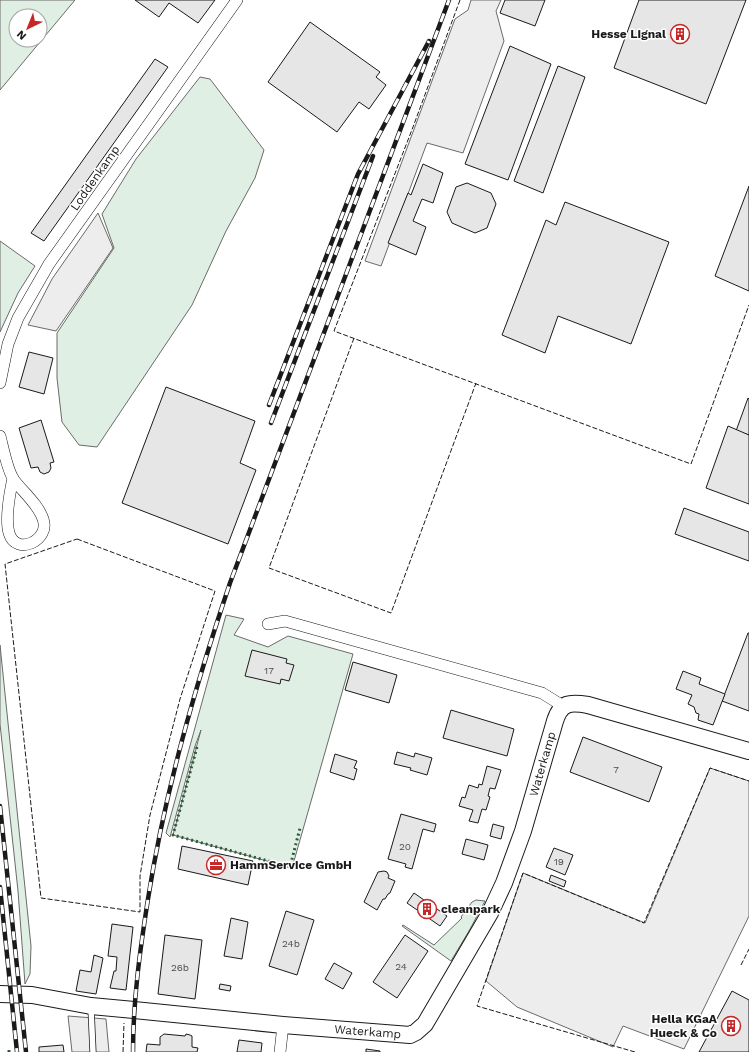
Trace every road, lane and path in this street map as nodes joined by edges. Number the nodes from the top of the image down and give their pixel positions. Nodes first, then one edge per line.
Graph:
1 (237, 0) edge
2 (0, 383) edge
3 (0, 436) edge
4 (13, 478) junction
5 (268, 624) dead end
6 (563, 706) junction
7 (749, 751) edge
8 (0, 994) edge
9 (91, 1006) junction
10 (283, 1025) junction
11 (93, 1052) edge
12 (280, 1052) edge

1 - 2 street, Loddenkamp
3 - 4 street
4 - 4 street
5 - 6 street
6 - 7 street
6 - 10 street, Waterkamp
8 - 9 street, Waterkamp
9 - 10 street, Waterkamp
9 - 11 lane
10 - 12 street

